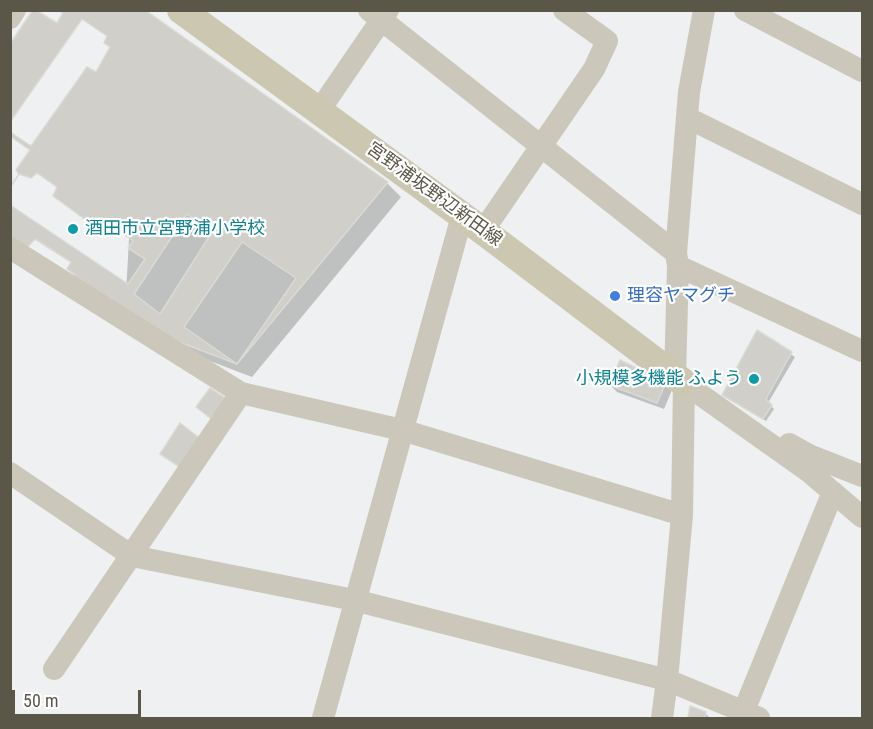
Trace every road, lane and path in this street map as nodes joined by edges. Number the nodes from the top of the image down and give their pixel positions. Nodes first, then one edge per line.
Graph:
1 (15, 10) edge
2 (181, 10) edge
3 (564, 10) edge
4 (704, 10) edge
5 (746, 10) edge
6 (379, 14) edge
7 (10, 18) edge
8 (862, 71) edge
9 (319, 111) junction
10 (688, 118) junction
11 (542, 147) junction
12 (862, 204) edge
13 (472, 223) junction
14 (10, 248) edge
15 (677, 260) junction
16 (862, 351) edge
17 (679, 380) junction
18 (241, 393) junction
19 (402, 430) junction
20 (10, 473) edge
21 (862, 473) edge
22 (833, 492) junction
23 (682, 515) junction
24 (862, 517) edge
25 (132, 556) junction
26 (354, 600) junction
27 (54, 669) dead end
28 (667, 680) junction
29 (751, 716) edge
30 (322, 718) edge
31 (662, 718) edge

1 - 7 street
2 - 9 main road, 宮野浦坂野辺新田線
3 - 11 street
4 - 10 street
5 - 8 street
6 - 9 street
6 - 11 street
9 - 13 main road, 宮野浦坂野辺新田線
10 - 12 street
10 - 15 street
11 - 13 street
11 - 15 street
13 - 17 main road, 宮野浦坂野辺新田線
13 - 19 street
14 - 18 street
15 - 16 street
15 - 17 street
17 - 21 street
17 - 22 street
17 - 23 street
18 - 19 street
18 - 25 street
19 - 23 street
19 - 26 street
20 - 25 street
22 - 24 street
22 - 29 street
23 - 28 street
25 - 26 street
25 - 27 street
26 - 28 street
26 - 30 street
28 - 29 street
28 - 31 street

